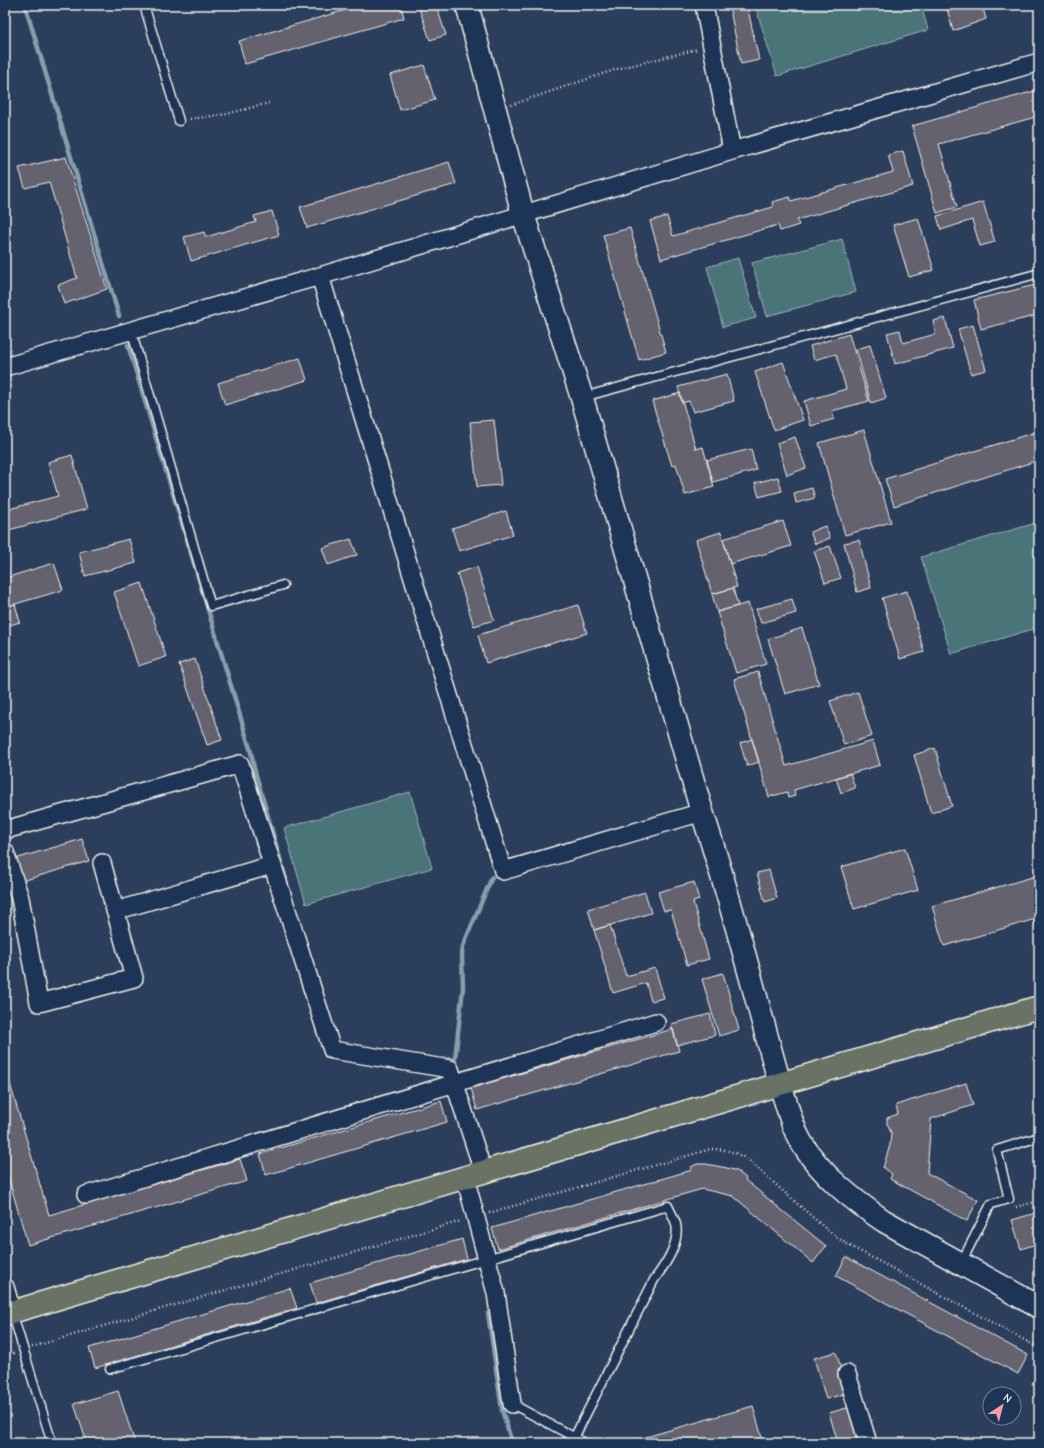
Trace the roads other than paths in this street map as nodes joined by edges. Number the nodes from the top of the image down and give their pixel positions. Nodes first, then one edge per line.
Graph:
1 (144, 5) edge
2 (467, 5) edge
3 (704, 5) edge
4 (1039, 62) edge
5 (179, 121) road end
6 (732, 151) junction
7 (524, 214) junction
8 (1036, 274) dead end
9 (320, 276) junction
10 (131, 330) junction
11 (5, 368) edge
12 (582, 398) junction
13 (283, 585) dead end
14 (702, 812) junction
15 (5, 830) edge
16 (5, 852) edge
17 (102, 863) dead end
18 (272, 865) junction
19 (116, 911) junction
20 (1039, 1007) edge
21 (656, 1022) dead end
22 (454, 1082) junction
23 (780, 1084) junction
24 (1039, 1137) edge
25 (474, 1174) junction
26 (86, 1195) dead end
27 (488, 1258) junction
28 (961, 1264) junction
29 (5, 1287) edge
30 (1039, 1307) edge
31 (9, 1313) edge
32 (110, 1369) dead end
33 (847, 1374) dead end
34 (512, 1404) joint
35 (575, 1436) junction
36 (52, 1443) edge
37 (585, 1443) edge
38 (868, 1443) edge

1 - 5 lane
2 - 7 street
3 - 6 street
4 - 6 street
6 - 7 street
7 - 9 street
7 - 12 street
8 - 12 lane
9 - 10 street
9 - 14 street
10 - 11 street
10 - 13 lane
12 - 14 street
14 - 23 street
15 - 18 street
16 - 19 street
17 - 19 street
18 - 19 street
18 - 22 street
20 - 23 highway
21 - 22 street
22 - 25 street
22 - 26 street
23 - 25 highway
23 - 28 street
24 - 28 lane
25 - 27 street
25 - 31 highway
27 - 32 lane
27 - 34 street
27 - 35 lane
28 - 30 street
29 - 31 street
31 - 36 lane
33 - 38 street
34 - 35 lane
35 - 37 lane

